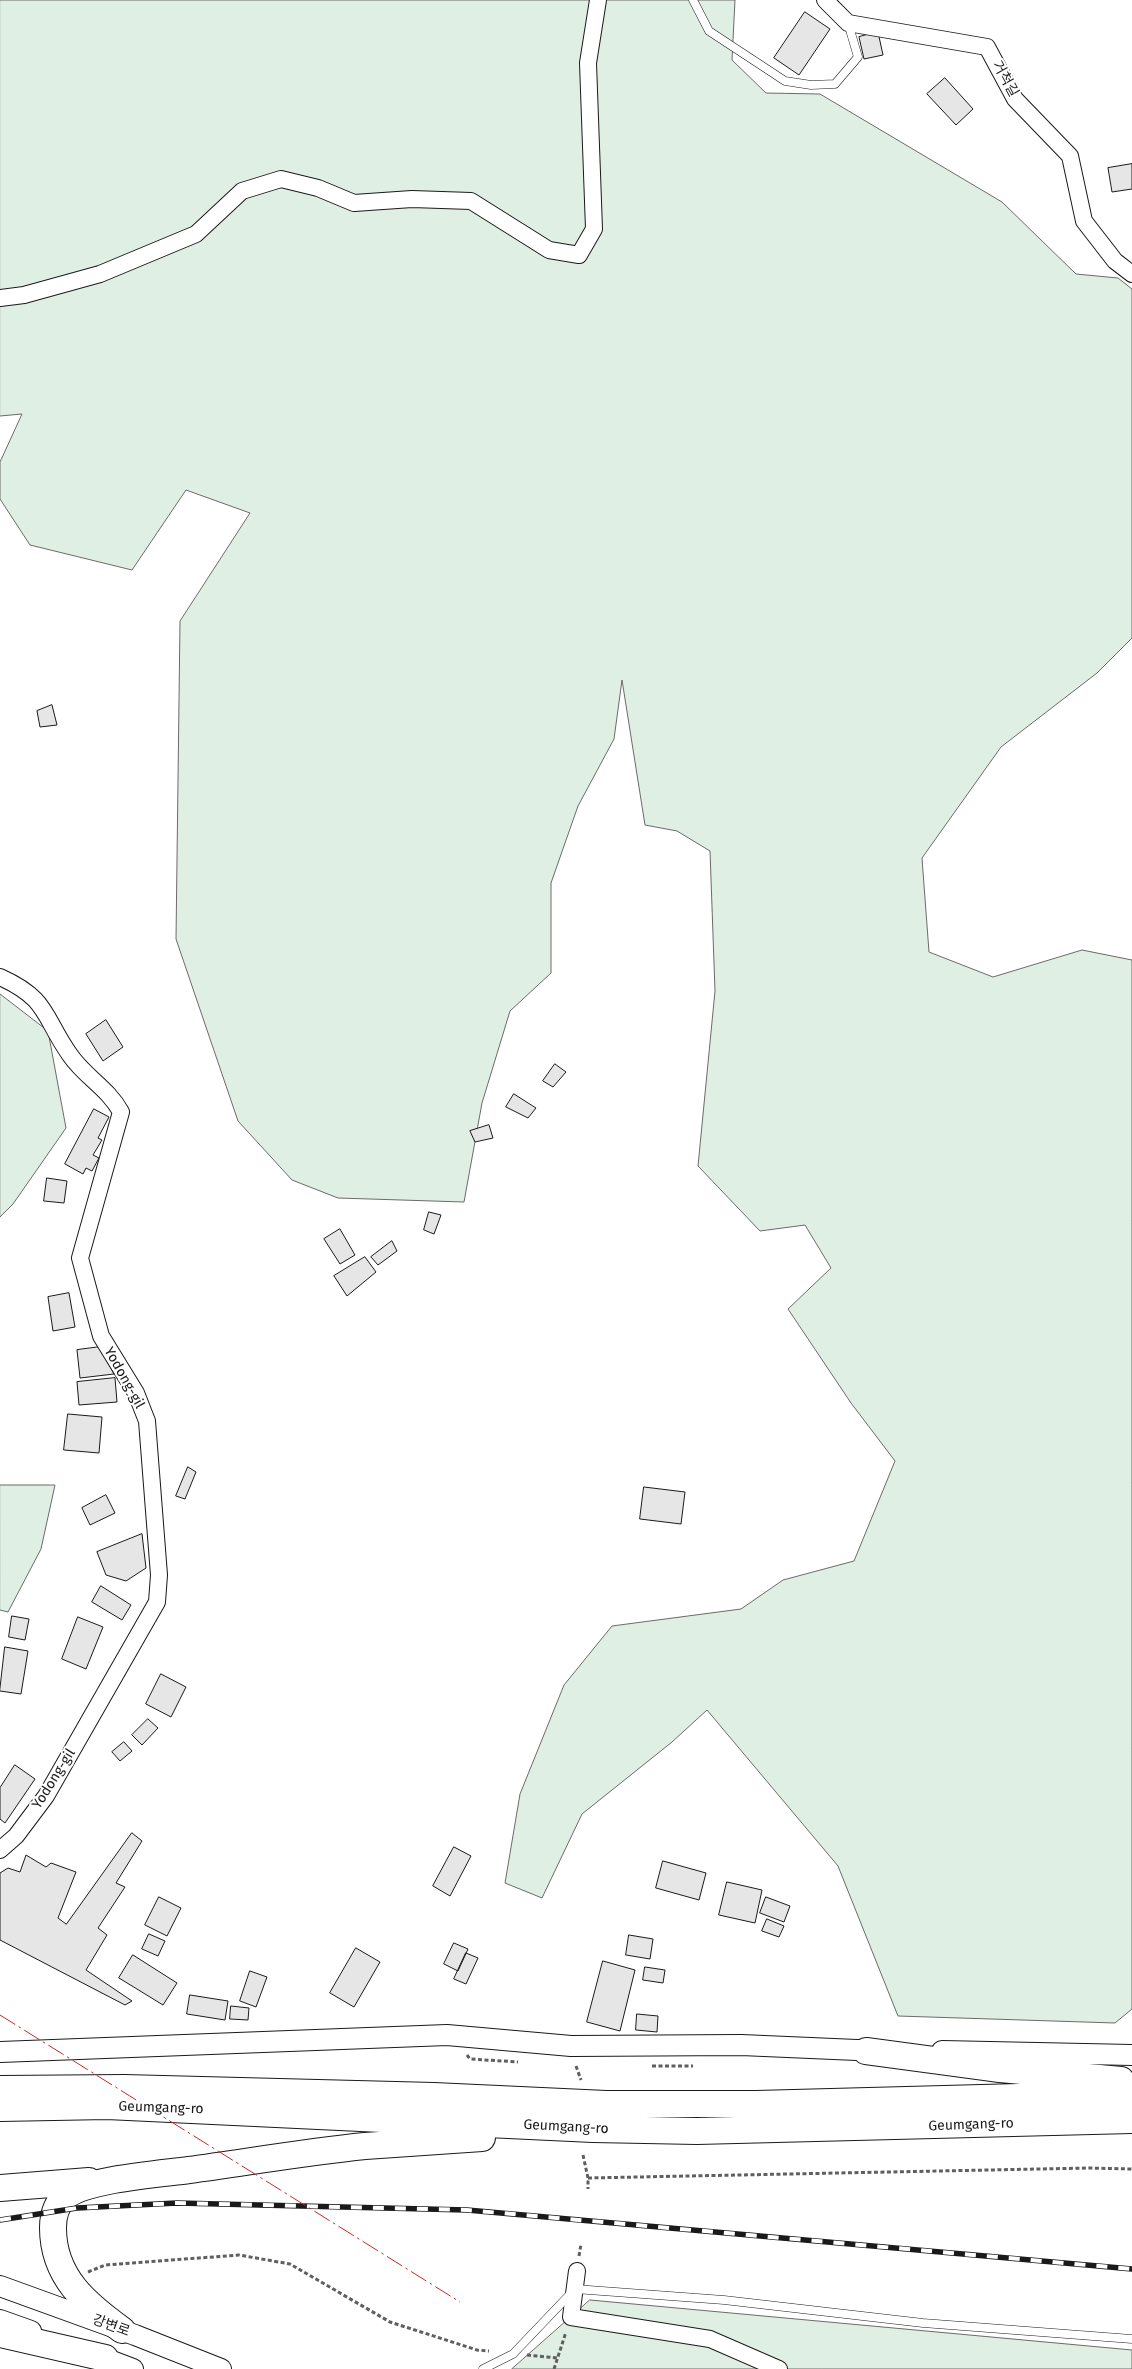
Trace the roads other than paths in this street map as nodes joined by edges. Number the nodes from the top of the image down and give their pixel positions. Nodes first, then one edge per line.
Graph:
1 (598, 0) edge
2 (693, 0) edge
3 (825, 0) edge
4 (848, 23) junction
5 (1132, 274) edge
6 (0, 298) edge
7 (0, 977) edge
8 (0, 1850) edge
9 (866, 2051) junction
10 (0, 2052) edge
11 (1132, 2055) edge
12 (1132, 2081) edge
13 (0, 2089) edge
14 (1132, 2094) edge
15 (0, 2108) edge
16 (1124, 2121) edge
17 (594, 2129) junction
18 (117, 2179) junction
19 (0, 2188) edge
20 (577, 2271) dead end
21 (0, 2286) edge
22 (575, 2289) junction
23 (0, 2320) edge
24 (122, 2330) junction
25 (0, 2334) edge
26 (1132, 2339) edge
27 (104, 2358) junction
28 (133, 2369) edge
29 (222, 2369) edge
30 (483, 2369) edge
31 (779, 2369) edge

1 - 6 street
2 - 4 lane
3 - 4 street
4 - 5 street, 거척길
7 - 8 street, Yodong-gil
9 - 10 street
9 - 11 street
9 - 12 highway
13 - 14 highway, Geumgang-ro
15 - 17 highway, Geumgang-ro
16 - 17 highway, Geumgang-ro
17 - 18 highway
18 - 19 highway
18 - 24 highway
20 - 22 street
21 - 24 street, 강변로
22 - 26 lane
22 - 30 lane
22 - 31 street
23 - 27 street
24 - 29 street, 강변로
25 - 27 highway
27 - 28 street

